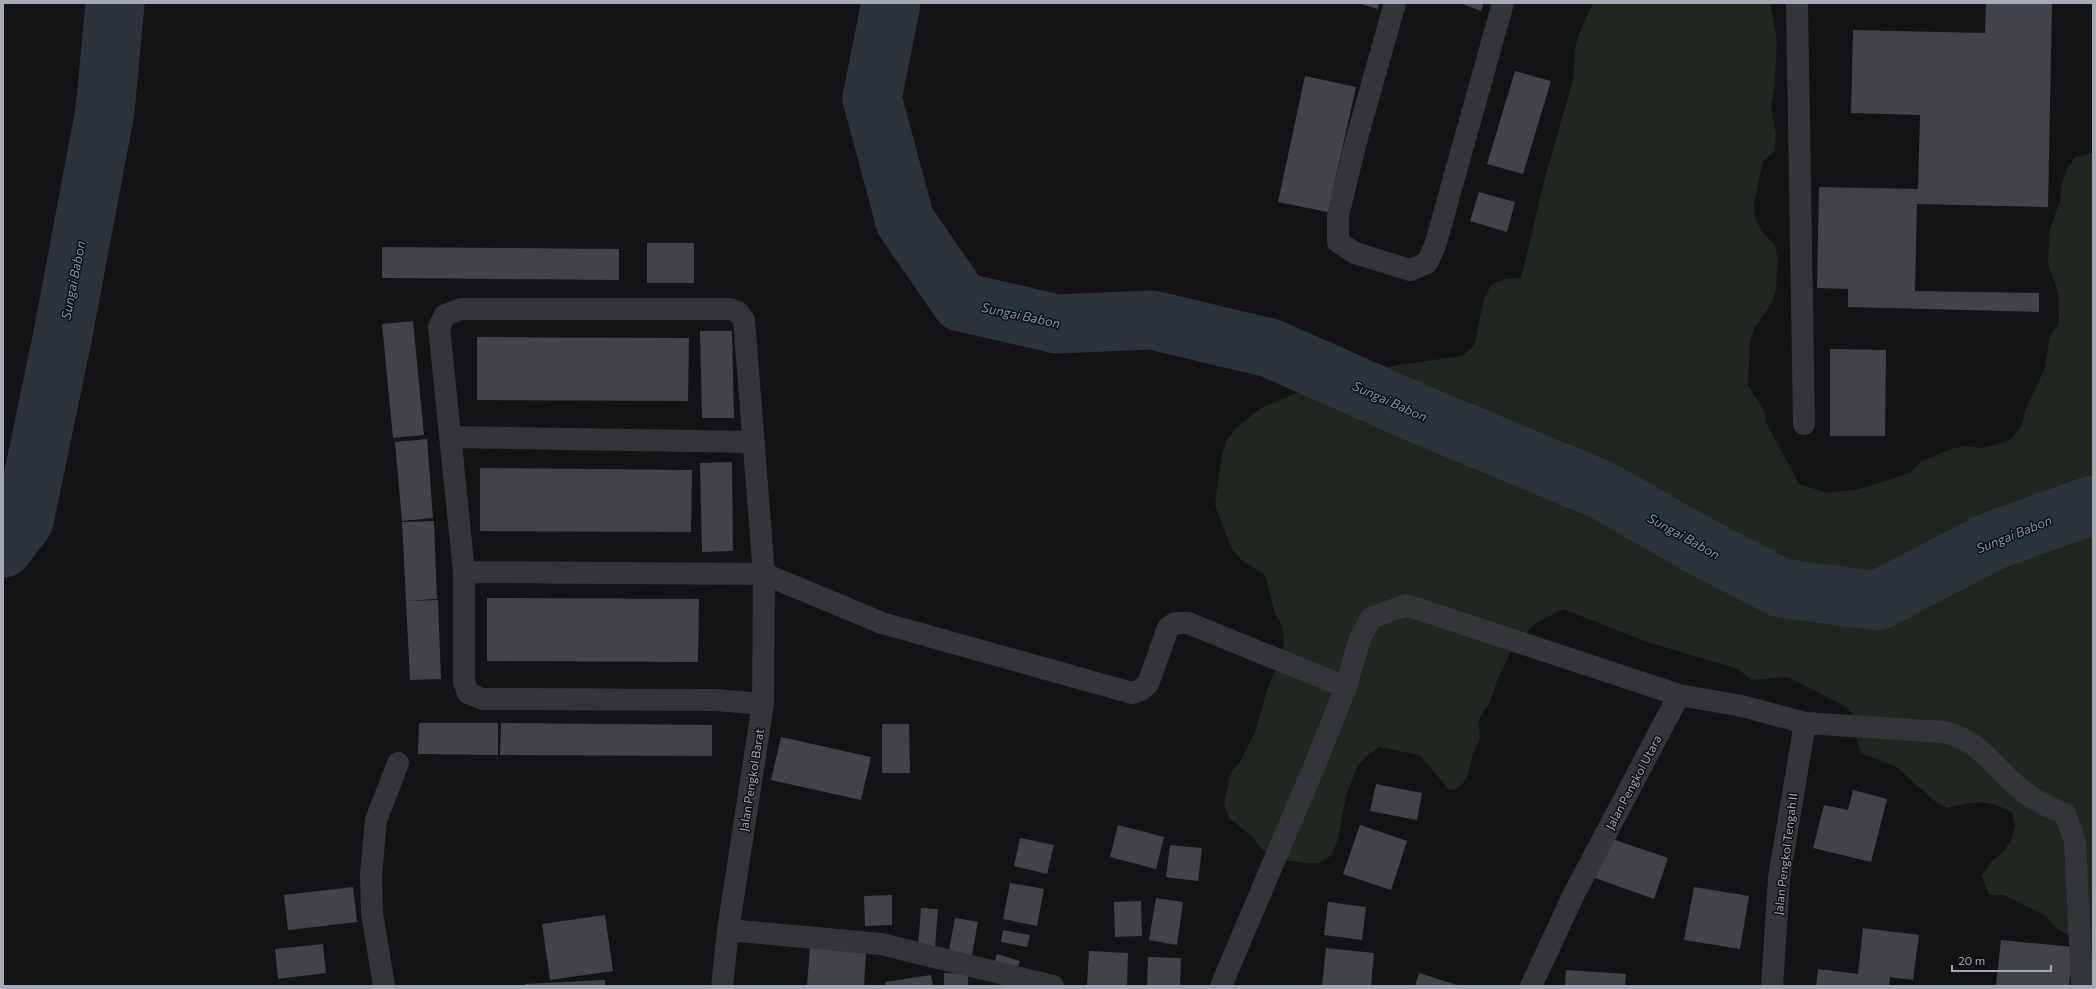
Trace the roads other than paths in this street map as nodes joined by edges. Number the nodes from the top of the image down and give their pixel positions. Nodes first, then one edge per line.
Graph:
1 (1395, 3) edge
2 (1502, 3) edge
3 (1797, 3) edge
4 (1804, 424) dead end
5 (450, 437) junction
6 (753, 442) junction
7 (464, 572) junction
8 (764, 574) junction
9 (1346, 687) junction
10 (1679, 694) junction
11 (763, 704) junction
12 (1805, 723) junction
13 (398, 763) dead end
14 (728, 930) junction
15 (384, 986) edge
16 (722, 986) edge
17 (1053, 986) edge
18 (1221, 986) edge
19 (1531, 986) edge
20 (1772, 986) edge
21 (2082, 986) edge

1 - 2 street
3 - 4 street
5 - 6 street
5 - 6 street, Jalan Pengkol Barat
5 - 7 street, Jalan Pengkol Barat
6 - 8 street, Jalan Pengkol Barat
7 - 8 street
7 - 11 street, Jalan Pengkol Barat
8 - 9 street
8 - 11 street, Jalan Pengkol Barat
9 - 10 street
9 - 18 street
10 - 12 street
10 - 19 street, Jalan Pengkol Utara
11 - 14 street, Jalan Pengkol Barat
12 - 20 street, Jalan Pengkol Tengah II
12 - 21 street
13 - 15 street
14 - 16 street, Jalan Pengkol Barat
14 - 17 street

